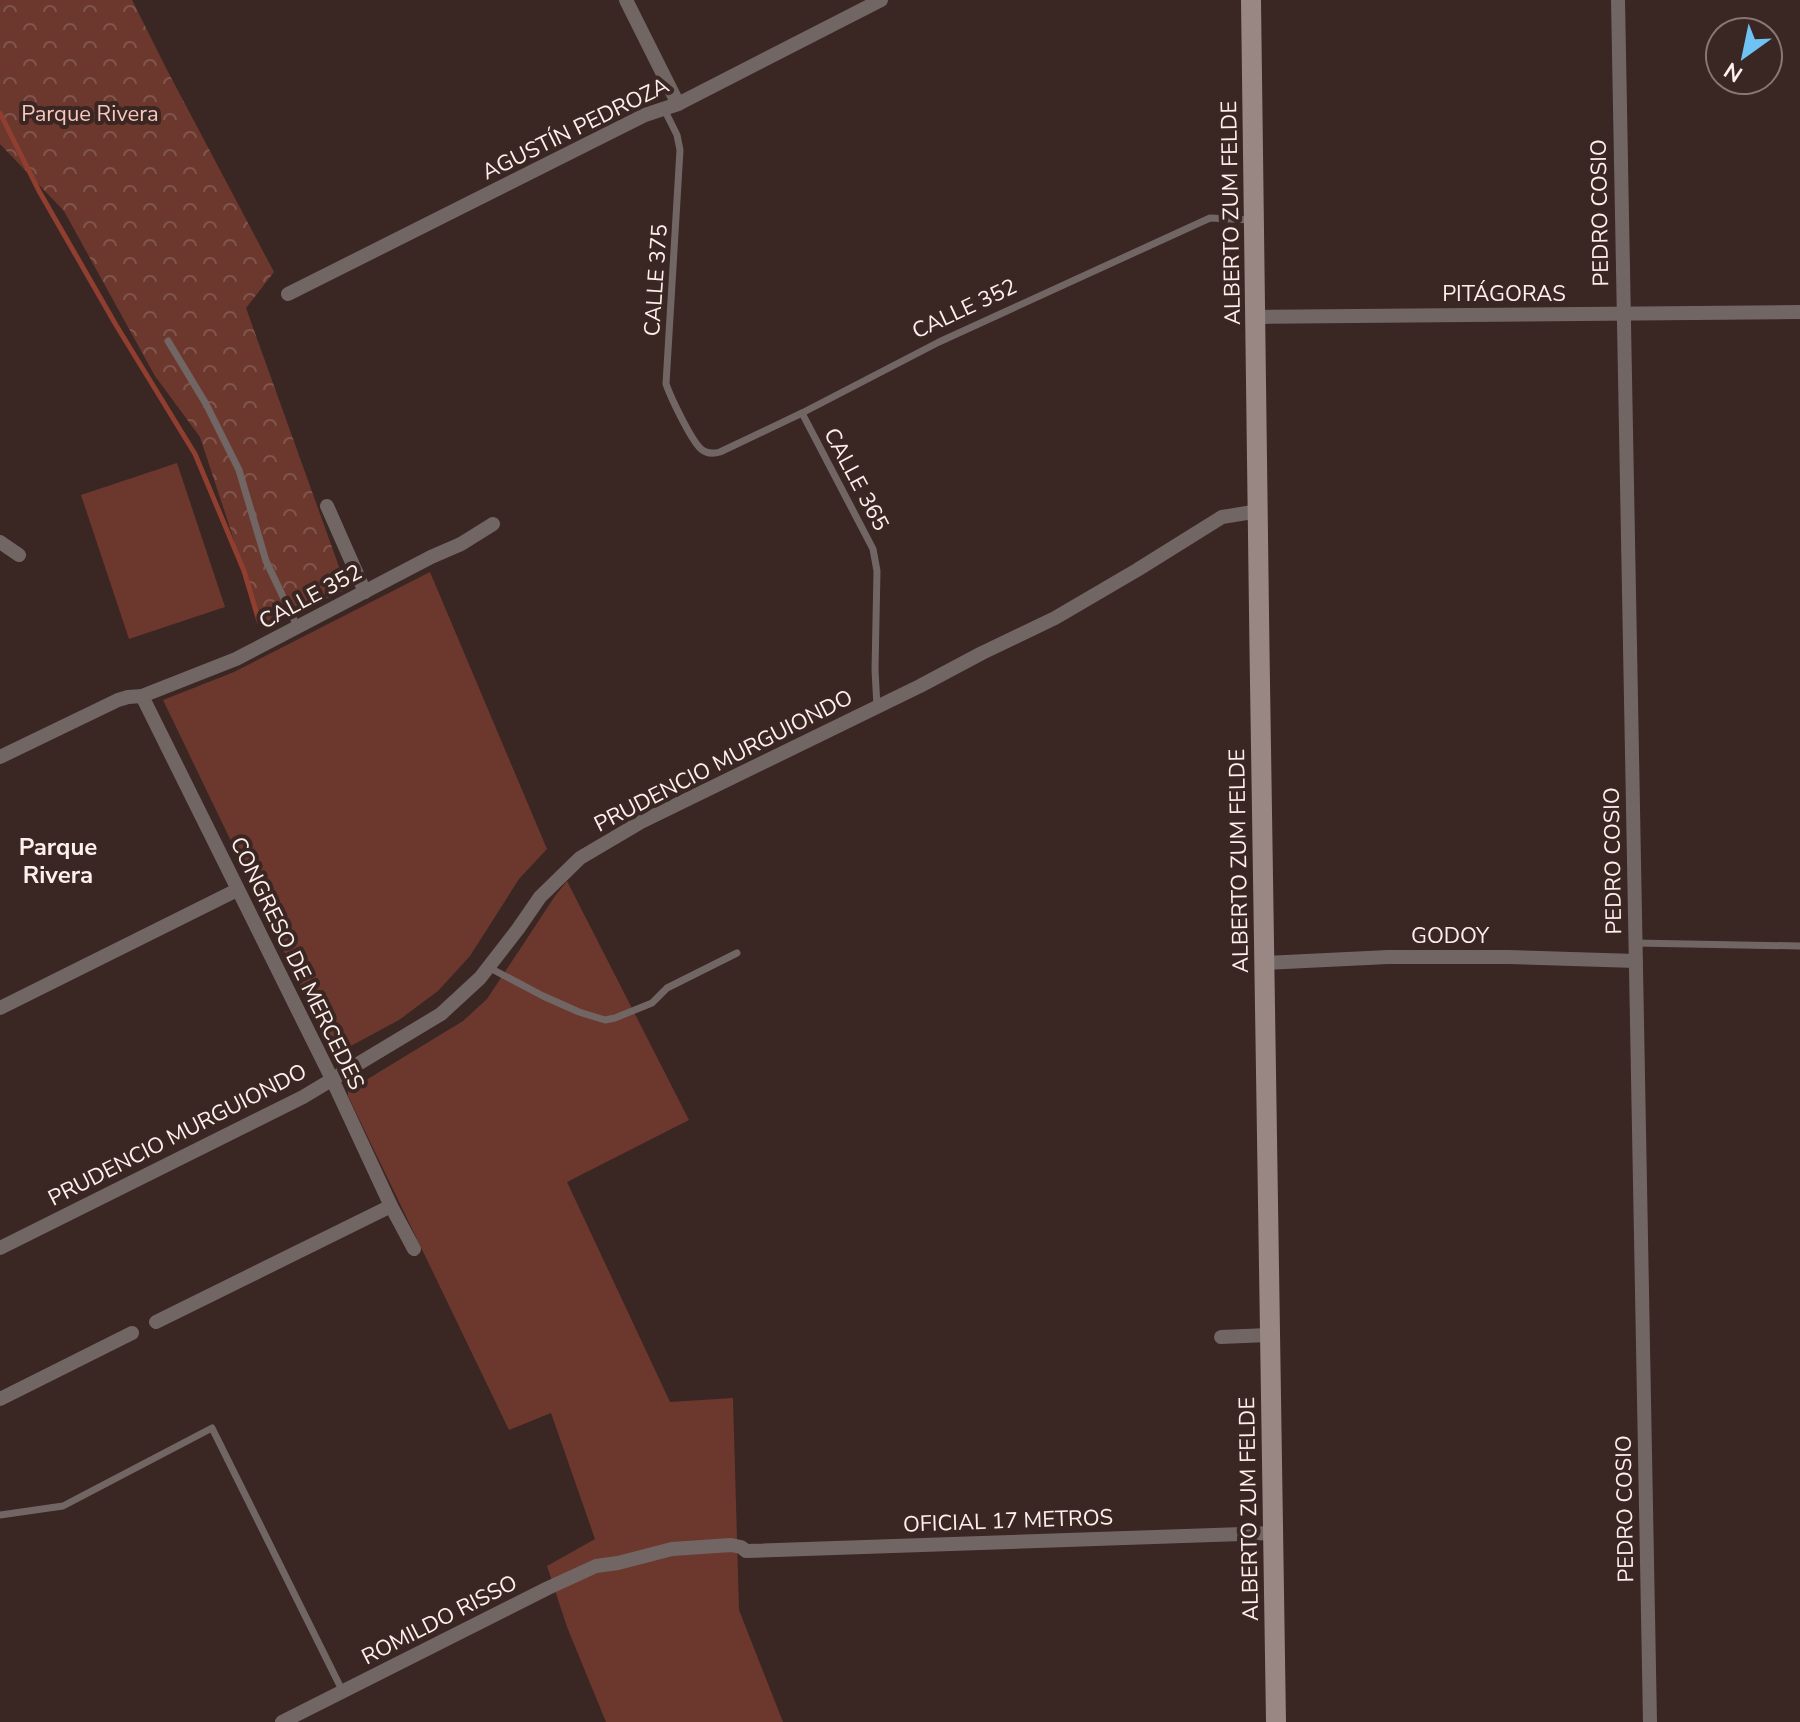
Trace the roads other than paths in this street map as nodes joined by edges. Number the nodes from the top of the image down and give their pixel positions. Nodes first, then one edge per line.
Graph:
1 (626, 0) edge
2 (881, 0) edge
3 (1251, 0) edge
4 (1618, 0) edge
5 (671, 106) junction
6 (1254, 220) junction
7 (288, 294) dead end
8 (1800, 312) edge
9 (1623, 314) junction
10 (1256, 317) junction
11 (168, 341) dead end
12 (802, 413) junction
13 (699, 447) joint
14 (327, 506) dead end
15 (1259, 511) junction
16 (493, 524) dead end
17 (0, 542) edge
18 (19, 555) dead end
19 (365, 592) junction
20 (298, 628) junction
21 (142, 696) junction
22 (877, 707) junction
23 (0, 757) edge
24 (237, 890) junction
25 (1635, 943) junction
26 (1800, 946) edge
27 (737, 953) dead end
28 (1636, 961) junction
29 (1263, 963) junction
30 (488, 967) junction
31 (0, 1008) edge
32 (332, 1079) junction
33 (391, 1206) junction
34 (0, 1248) edge
35 (414, 1249) dead end
36 (156, 1322) dead end
37 (132, 1333) dead end
38 (1268, 1335) junction
39 (1221, 1337) dead end
40 (0, 1399) edge
41 (0, 1515) edge
42 (1272, 1533) junction
43 (618, 1563) joint
44 (343, 1692) junction
45 (282, 1722) edge
46 (1276, 1722) edge
47 (1650, 1722) edge

1 - 5 street
2 - 5 street, AGUSTÍN PEDROZA
3 - 6 street, ALBERTO ZUM FELDE
4 - 9 street, PEDRO COSIO
5 - 7 street, AGUSTÍN PEDROZA
5 - 13 lane, CALLE 375
6 - 10 street, ALBERTO ZUM FELDE
6 - 12 lane, CALLE 352
8 - 9 street, PITÁGORAS
9 - 10 street, PITÁGORAS
9 - 25 street, PEDRO COSIO
10 - 15 street, ALBERTO ZUM FELDE
11 - 20 lane
12 - 13 lane, CALLE 352
12 - 22 lane, CALLE 365
14 - 19 street
15 - 22 street, PRUDENCIO MURGUIONDO
15 - 29 street, ALBERTO ZUM FELDE
16 - 19 street, CALLE 352
17 - 18 street
19 - 20 street, CALLE 352
20 - 21 street, CALLE 352
21 - 23 street, CALLE 352
21 - 24 street, CONGRESO DE MERCEDES
22 - 30 street, PRUDENCIO MURGUIONDO
24 - 31 street
24 - 32 street, CONGRESO DE MERCEDES
25 - 26 lane
25 - 28 street, PEDRO COSIO
27 - 30 lane
28 - 29 street, GODOY
28 - 47 street, PEDRO COSIO
29 - 38 street, ALBERTO ZUM FELDE
30 - 32 street, PRUDENCIO MURGUIONDO
32 - 33 street, CONGRESO DE MERCEDES
32 - 34 street, PRUDENCIO MURGUIONDO
33 - 35 street, CONGRESO DE MERCEDES
33 - 36 street
37 - 40 street
38 - 39 street
38 - 42 street, ALBERTO ZUM FELDE
41 - 44 lane
42 - 43 street, OFICIAL 17 METROS
42 - 46 street, ALBERTO ZUM FELDE
43 - 44 street, ROMILDO RISSO
44 - 45 street, ROMILDO RISSO

